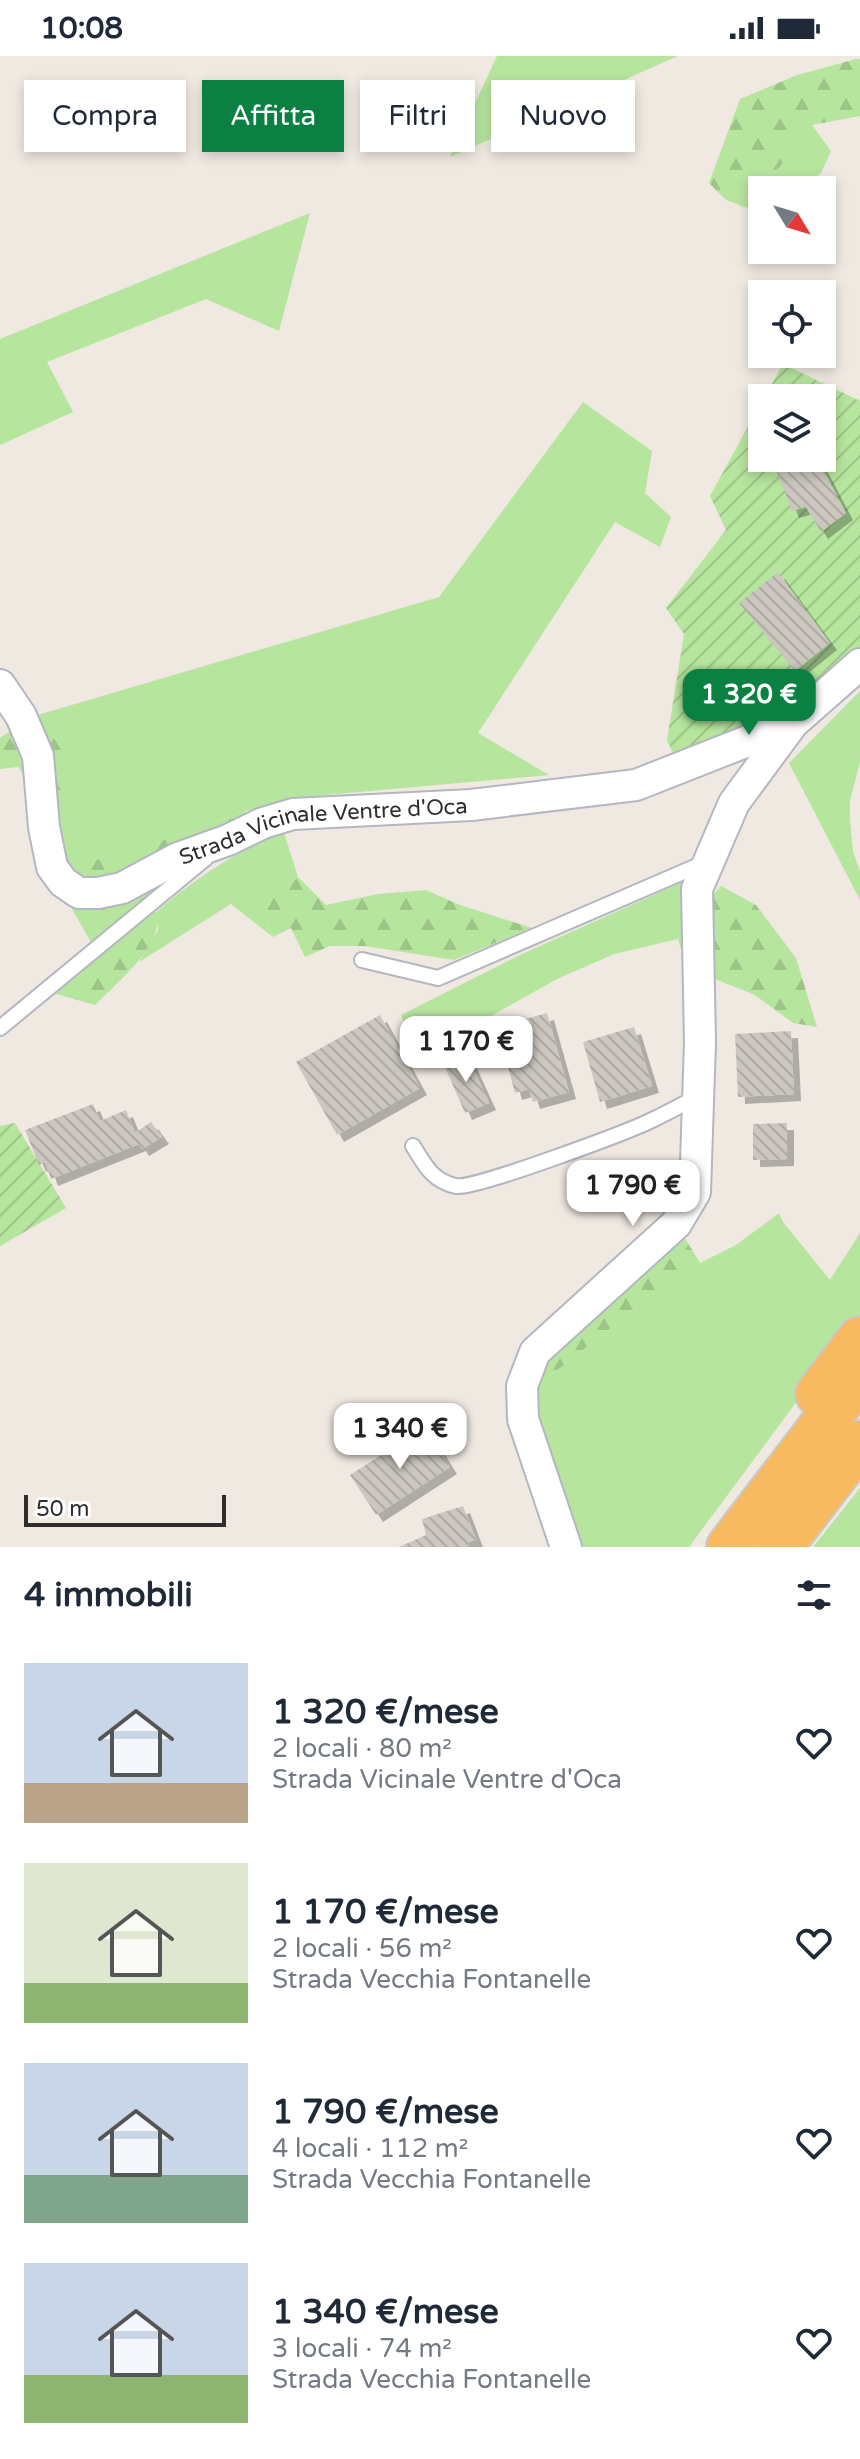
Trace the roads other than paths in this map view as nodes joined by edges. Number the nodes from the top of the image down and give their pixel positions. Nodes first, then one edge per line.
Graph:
1 (860, 664) edge
2 (0, 685) edge
3 (793, 723) junction
4 (228, 840) junction
5 (708, 862) junction
6 (362, 960) dead end
7 (0, 1028) edge
8 (698, 1096) junction
9 (413, 1146) dead end
10 (860, 1339) edge
11 (860, 1376) edge
12 (855, 1453) edge
13 (800, 1455) junction
14 (566, 1547) edge
15 (729, 1547) edge
16 (780, 1547) edge

1 - 3 street, Strada Vicinale Ventre d'Oca
2 - 4 street, Strada Vicinale Ventre d'Oca
3 - 4 street, Strada Vicinale Ventre d'Oca
3 - 5 street, Strada Vicinale Ventre d'Oca
4 - 7 lane
5 - 6 lane
5 - 8 street, Strada Vicinale Ventre d'Oca
8 - 9 lane
8 - 14 street, Strada Vicinale Ventre d'Oca
10 - 13 highway
11 - 13 highway
12 - 16 highway
13 - 15 highway

